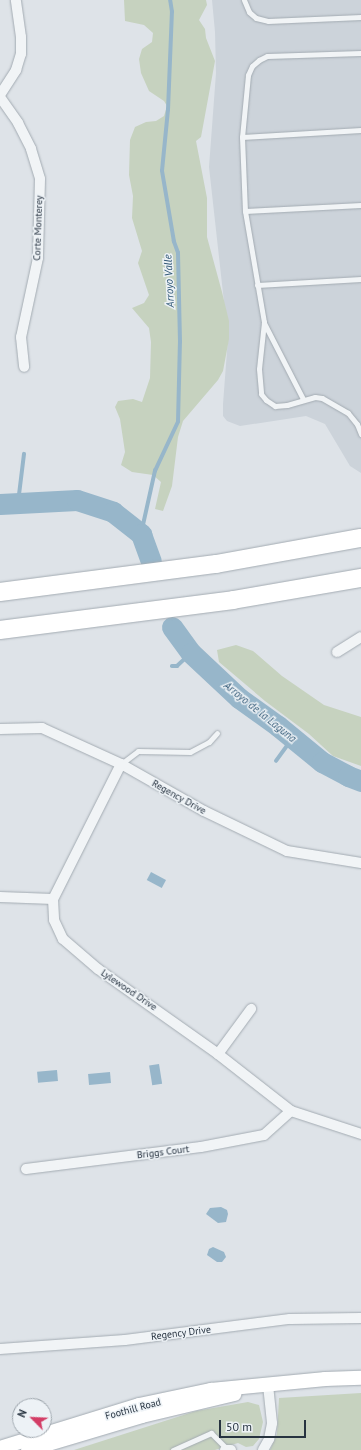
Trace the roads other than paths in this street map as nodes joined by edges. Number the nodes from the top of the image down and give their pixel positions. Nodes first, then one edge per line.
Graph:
1 (16, 0) edge
2 (244, 0) edge
3 (361, 17) edge
4 (361, 53) edge
5 (0, 96) edge
6 (361, 130) edge
7 (242, 138) junction
8 (361, 205) edge
9 (245, 211) junction
10 (361, 279) edge
11 (257, 285) junction
12 (264, 322) junction
13 (24, 367) dead end
14 (303, 399) junction
15 (361, 434) edge
16 (361, 538) edge
17 (361, 578) edge
18 (0, 592) edge
19 (0, 630) edge
20 (361, 637) edge
21 (337, 652) dead end
22 (0, 729) edge
23 (217, 733) dead end
24 (121, 764) junction
25 (361, 863) edge
26 (0, 897) edge
27 (53, 900) junction
28 (251, 1009) dead end
29 (218, 1054) junction
30 (291, 1111) junction
31 (361, 1134) edge
32 (26, 1169) dead end
33 (361, 1318) edge
34 (0, 1349) edge
35 (361, 1378) edge
36 (268, 1384) junction
37 (0, 1448) edge
38 (28, 1450) edge
39 (173, 1450) edge
40 (228, 1450) edge
41 (263, 1450) edge

1 - 5 street
2 - 3 lane
4 - 7 lane
5 - 13 street, Corte Monterey
6 - 7 lane
7 - 9 lane
8 - 9 lane
9 - 11 lane
10 - 11 lane
11 - 12 lane
12 - 14 lane
12 - 14 lane
14 - 15 lane
16 - 18 highway
17 - 19 highway
20 - 21 street
22 - 24 street, Regency Drive
23 - 24 lane
24 - 25 street, Regency Drive
24 - 27 street, Lylewood Drive
26 - 27 street
27 - 29 street, Lylewood Drive
28 - 29 street
29 - 30 street, Lylewood Drive
30 - 31 street, Lylewood Drive
30 - 32 street, Briggs Court
33 - 34 street, Regency Drive
35 - 36 main road, Foothill Road
36 - 37 main road, Foothill Road
36 - 38 main road, Foothill Road
36 - 41 street
39 - 40 lane

